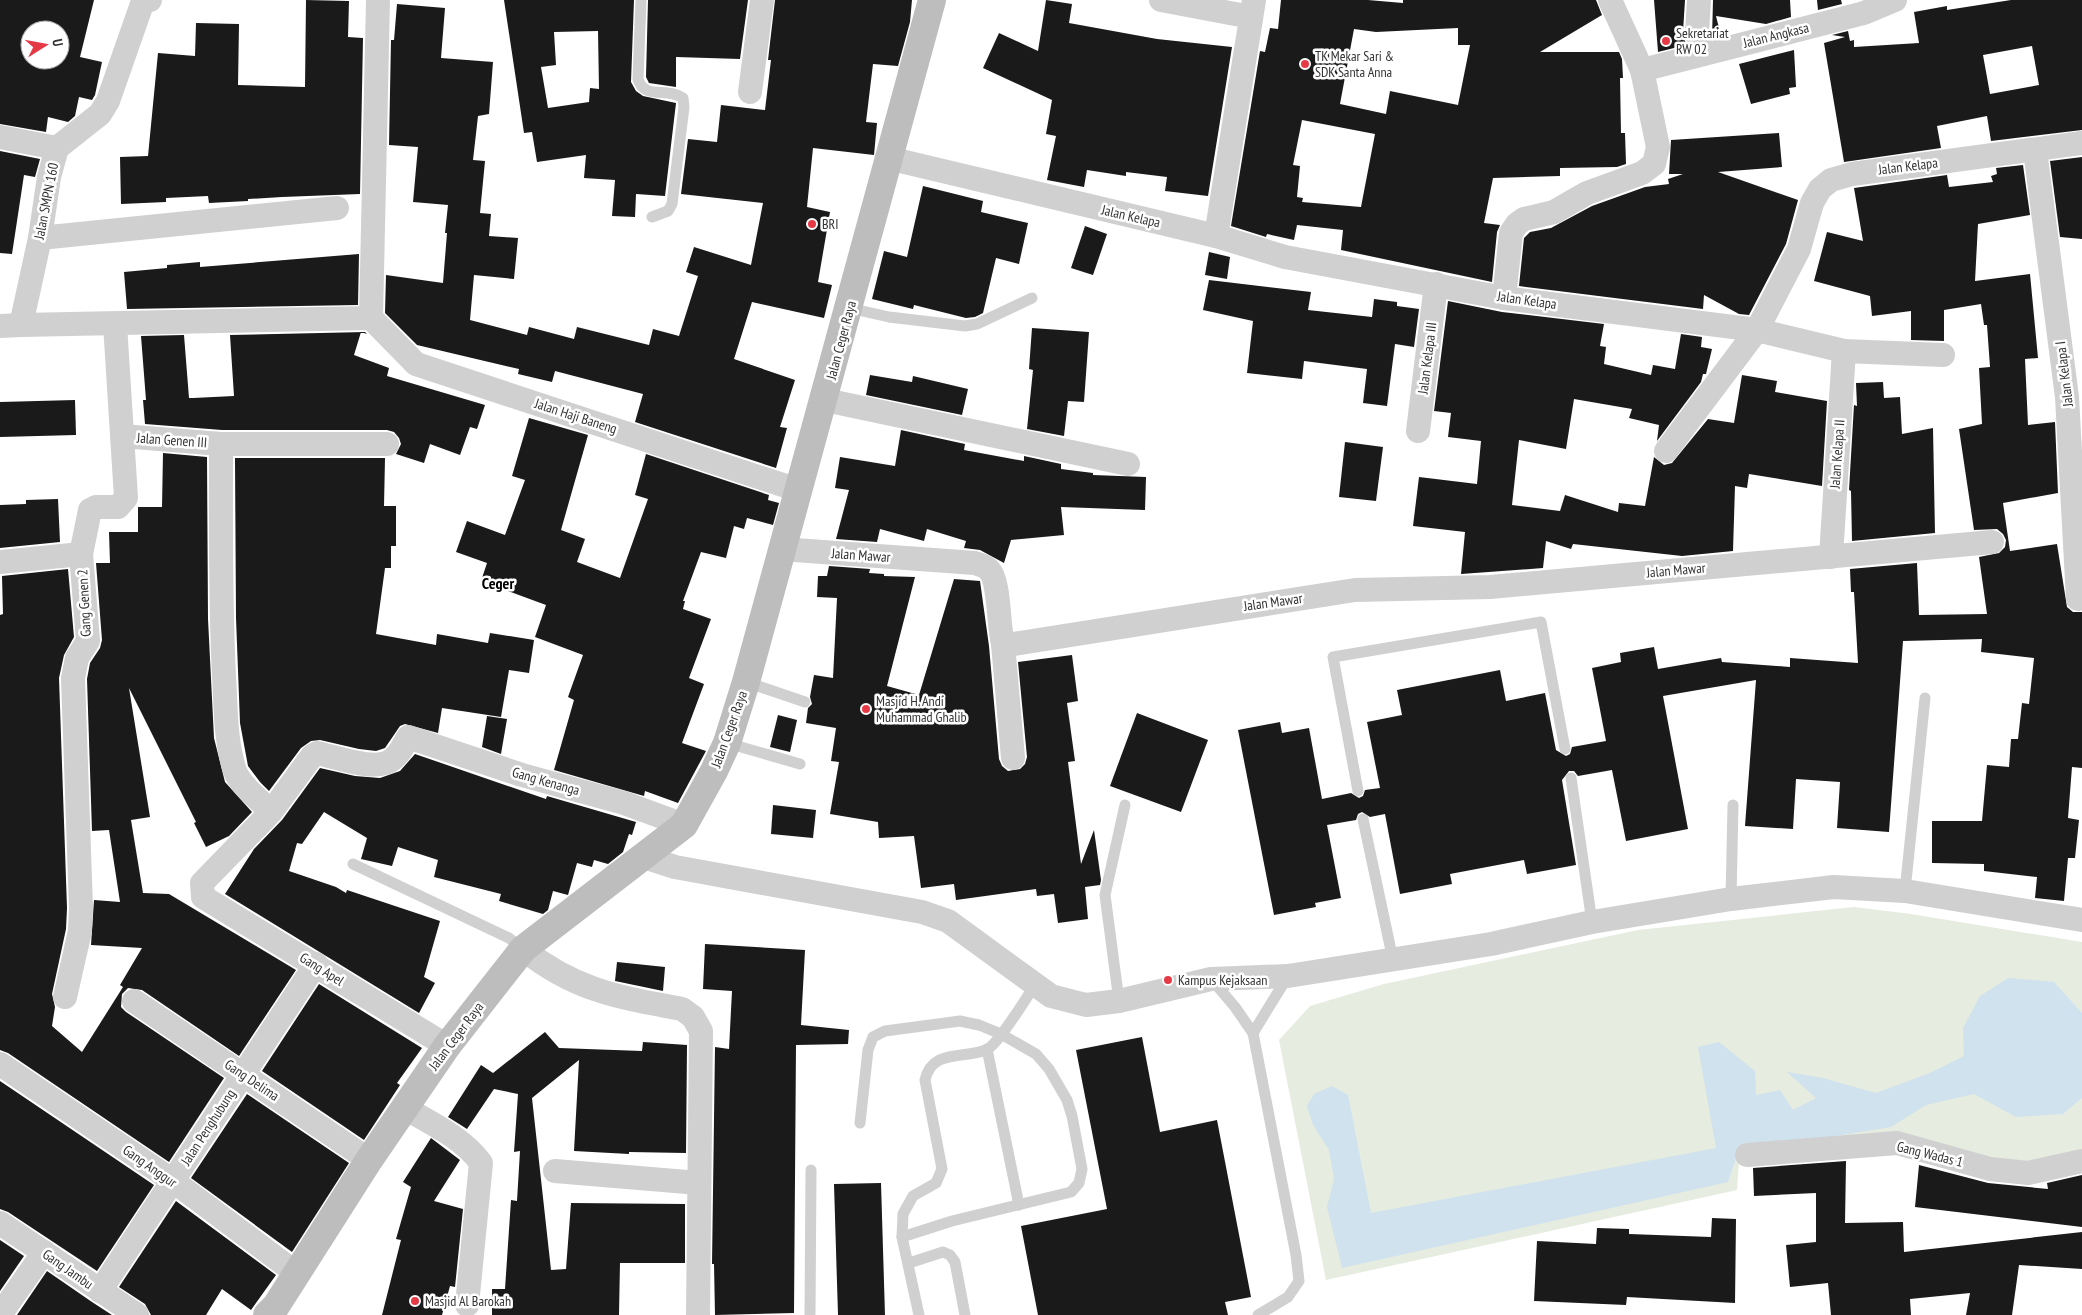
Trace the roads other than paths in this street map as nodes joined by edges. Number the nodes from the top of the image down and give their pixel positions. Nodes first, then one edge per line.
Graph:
1 (146, 0) edge
2 (378, 0) edge
3 (642, 0) edge
4 (762, 0) edge
5 (932, 0) edge
6 (1161, 0) edge
7 (1610, 0) edge
8 (1699, 0) edge
9 (1895, 0) edge
10 (1253, 9) edge
11 (1702, 54) junction
12 (1642, 70) junction
13 (750, 92) dead end
14 (0, 137) edge
15 (2082, 143) edge
16 (57, 148) junction
17 (2034, 150) junction
18 (888, 158) junction
19 (337, 208) dead end
20 (652, 217) dead end
21 (1216, 236) junction
22 (40, 238) junction
23 (1436, 284) junction
24 (1032, 298) dead end
25 (1504, 298) junction
26 (849, 308) junction
27 (371, 318) junction
28 (115, 324) junction
29 (11, 326) edge
30 (1757, 330) junction
31 (1844, 351) junction
32 (1943, 355) dead end
33 (825, 400) junction
34 (1418, 431) dead end
35 (122, 436) junction
36 (221, 444) junction
37 (387, 444) dead end
38 (1666, 452) dead end
39 (1128, 464) dead end
40 (798, 490) junction
41 (1992, 542) dead end
42 (781, 549) junction
43 (81, 554) junction
44 (1831, 556) junction
45 (0, 562) edge
46 (2080, 599) edge
47 (1004, 644) junction
48 (746, 682) junction
49 (1925, 698) dead end
50 (805, 702) dead end
51 (727, 743) junction
52 (1565, 749) dead end
53 (1013, 758) dead end
54 (800, 764) dead end
55 (1571, 778) dead end
56 (1358, 792) dead end
57 (262, 803) dead end
58 (1733, 805) dead end
59 (1125, 806) dead end
60 (1363, 819) dead end
61 (684, 825) junction
62 (644, 857) junction
63 (353, 864) dead end
64 (201, 890) joint
65 (1905, 891) junction
66 (1731, 899) junction
67 (2078, 920) edge
68 (1592, 922) junction
69 (523, 949) junction
70 (1393, 960) junction
71 (316, 964) junction
72 (1288, 976) junction
73 (1211, 979) junction
74 (1035, 985) junction
75 (65, 997) dead end
76 (134, 1001) dead end
77 (1119, 1002) junction
78 (1001, 1034) junction
79 (1253, 1034) junction
80 (447, 1046) junction
81 (987, 1049) junction
82 (0, 1064) edge
83 (242, 1073) junction
84 (405, 1108) junction
85 (860, 1123) dead end
86 (1747, 1155) dead end
87 (369, 1160) junction
88 (2082, 1161) edge
89 (811, 1170) dead end
90 (555, 1171) dead end
91 (173, 1181) junction
92 (699, 1183) junction
93 (1019, 1205) junction
94 (0, 1222) edge
95 (902, 1236) junction
96 (44, 1252) junction
97 (910, 1263) junction
98 (296, 1273) junction
99 (100, 1291) junction
100 (468, 1304) dead end
101 (276, 1312) edge
102 (0, 1315) edge
103 (137, 1315) edge
104 (698, 1315) edge
105 (810, 1315) edge
106 (919, 1315) edge
107 (965, 1315) edge
108 (1258, 1315) edge

1 - 16 street, Jalan SMPN 160
2 - 27 street
3 - 20 lane
4 - 13 street
5 - 18 main road, Jalan Ceger Raya
6 - 10 street
7 - 12 street
8 - 11 street
9 - 11 street, Jalan Angkasa
10 - 21 street
11 - 12 street, Jalan Angkasa
12 - 25 street
14 - 16 street
15 - 17 street, Jalan Kelapa
16 - 22 street, Jalan SMPN 160
17 - 30 street, Jalan Kelapa
17 - 46 street, Jalan Kelapa I
18 - 21 street, Jalan Kelapa
18 - 26 main road, Jalan Ceger Raya
19 - 22 street
21 - 23 street, Jalan Kelapa
22 - 29 street, Jalan SMPN 160
23 - 25 street, Jalan Kelapa
23 - 34 street, Jalan Kelapa III
24 - 26 lane
25 - 30 street, Jalan Kelapa
26 - 33 main road, Jalan Ceger Raya
27 - 28 street
27 - 40 street, Jalan Haji Baneng
28 - 29 street
28 - 35 street, Gang Genen 2
30 - 31 street
30 - 38 street
31 - 32 street
31 - 44 street, Jalan Kelapa II
33 - 39 street
33 - 40 main road, Jalan Ceger Raya
35 - 36 street, Jalan Genen III
35 - 43 street, Gang Genen 2
36 - 37 street, Jalan Genen III
36 - 57 street
40 - 42 main road, Jalan Ceger Raya
41 - 44 street, Jalan Mawar
42 - 47 street, Jalan Mawar
42 - 48 main road, Jalan Ceger Raya
43 - 45 street
43 - 75 street, Gang Genen 2
44 - 47 street, Jalan Mawar
47 - 53 street
48 - 50 lane
48 - 51 main road, Jalan Ceger Raya
49 - 65 lane
51 - 54 lane
51 - 61 main road, Jalan Ceger Raya
52 - 56 lane
55 - 68 lane
58 - 66 lane
59 - 77 lane
60 - 70 lane
61 - 62 main road, Jalan Ceger Raya
61 - 64 street, Gang Kenanga
62 - 69 main road, Jalan Ceger Raya
62 - 74 street
63 - 69 lane
64 - 71 street, Gang Apel
65 - 66 street
65 - 67 street
66 - 68 street
68 - 70 street
69 - 80 main road, Jalan Ceger Raya
69 - 92 street
70 - 72 street
71 - 80 street, Gang Apel
71 - 83 street, Jalan Penghubung
72 - 73 street
72 - 79 lane
73 - 77 street
73 - 79 lane
74 - 77 street
74 - 78 lane
76 - 83 street, Gang Delima
78 - 81 lane
78 - 85 lane
78 - 93 lane
79 - 108 lane
80 - 84 main road, Jalan Ceger Raya
81 - 93 lane
81 - 95 lane
82 - 91 street, Gang Anggur
83 - 87 street, Gang Delima
83 - 91 street, Jalan Penghubung
84 - 87 main road, Jalan Ceger Raya
84 - 100 street
86 - 88 street, Gang Wadas 1
87 - 98 main road, Jalan Ceger Raya
89 - 105 lane
90 - 92 street
91 - 98 street, Gang Anggur
91 - 99 street, Jalan Penghubung
92 - 104 street
93 - 95 lane
94 - 96 street, Gang Jambu
95 - 97 lane
96 - 99 street, Gang Jambu
96 - 102 street
97 - 106 lane
97 - 107 lane
98 - 101 main road, Jalan Ceger Raya
99 - 103 street, Gang Jambu

